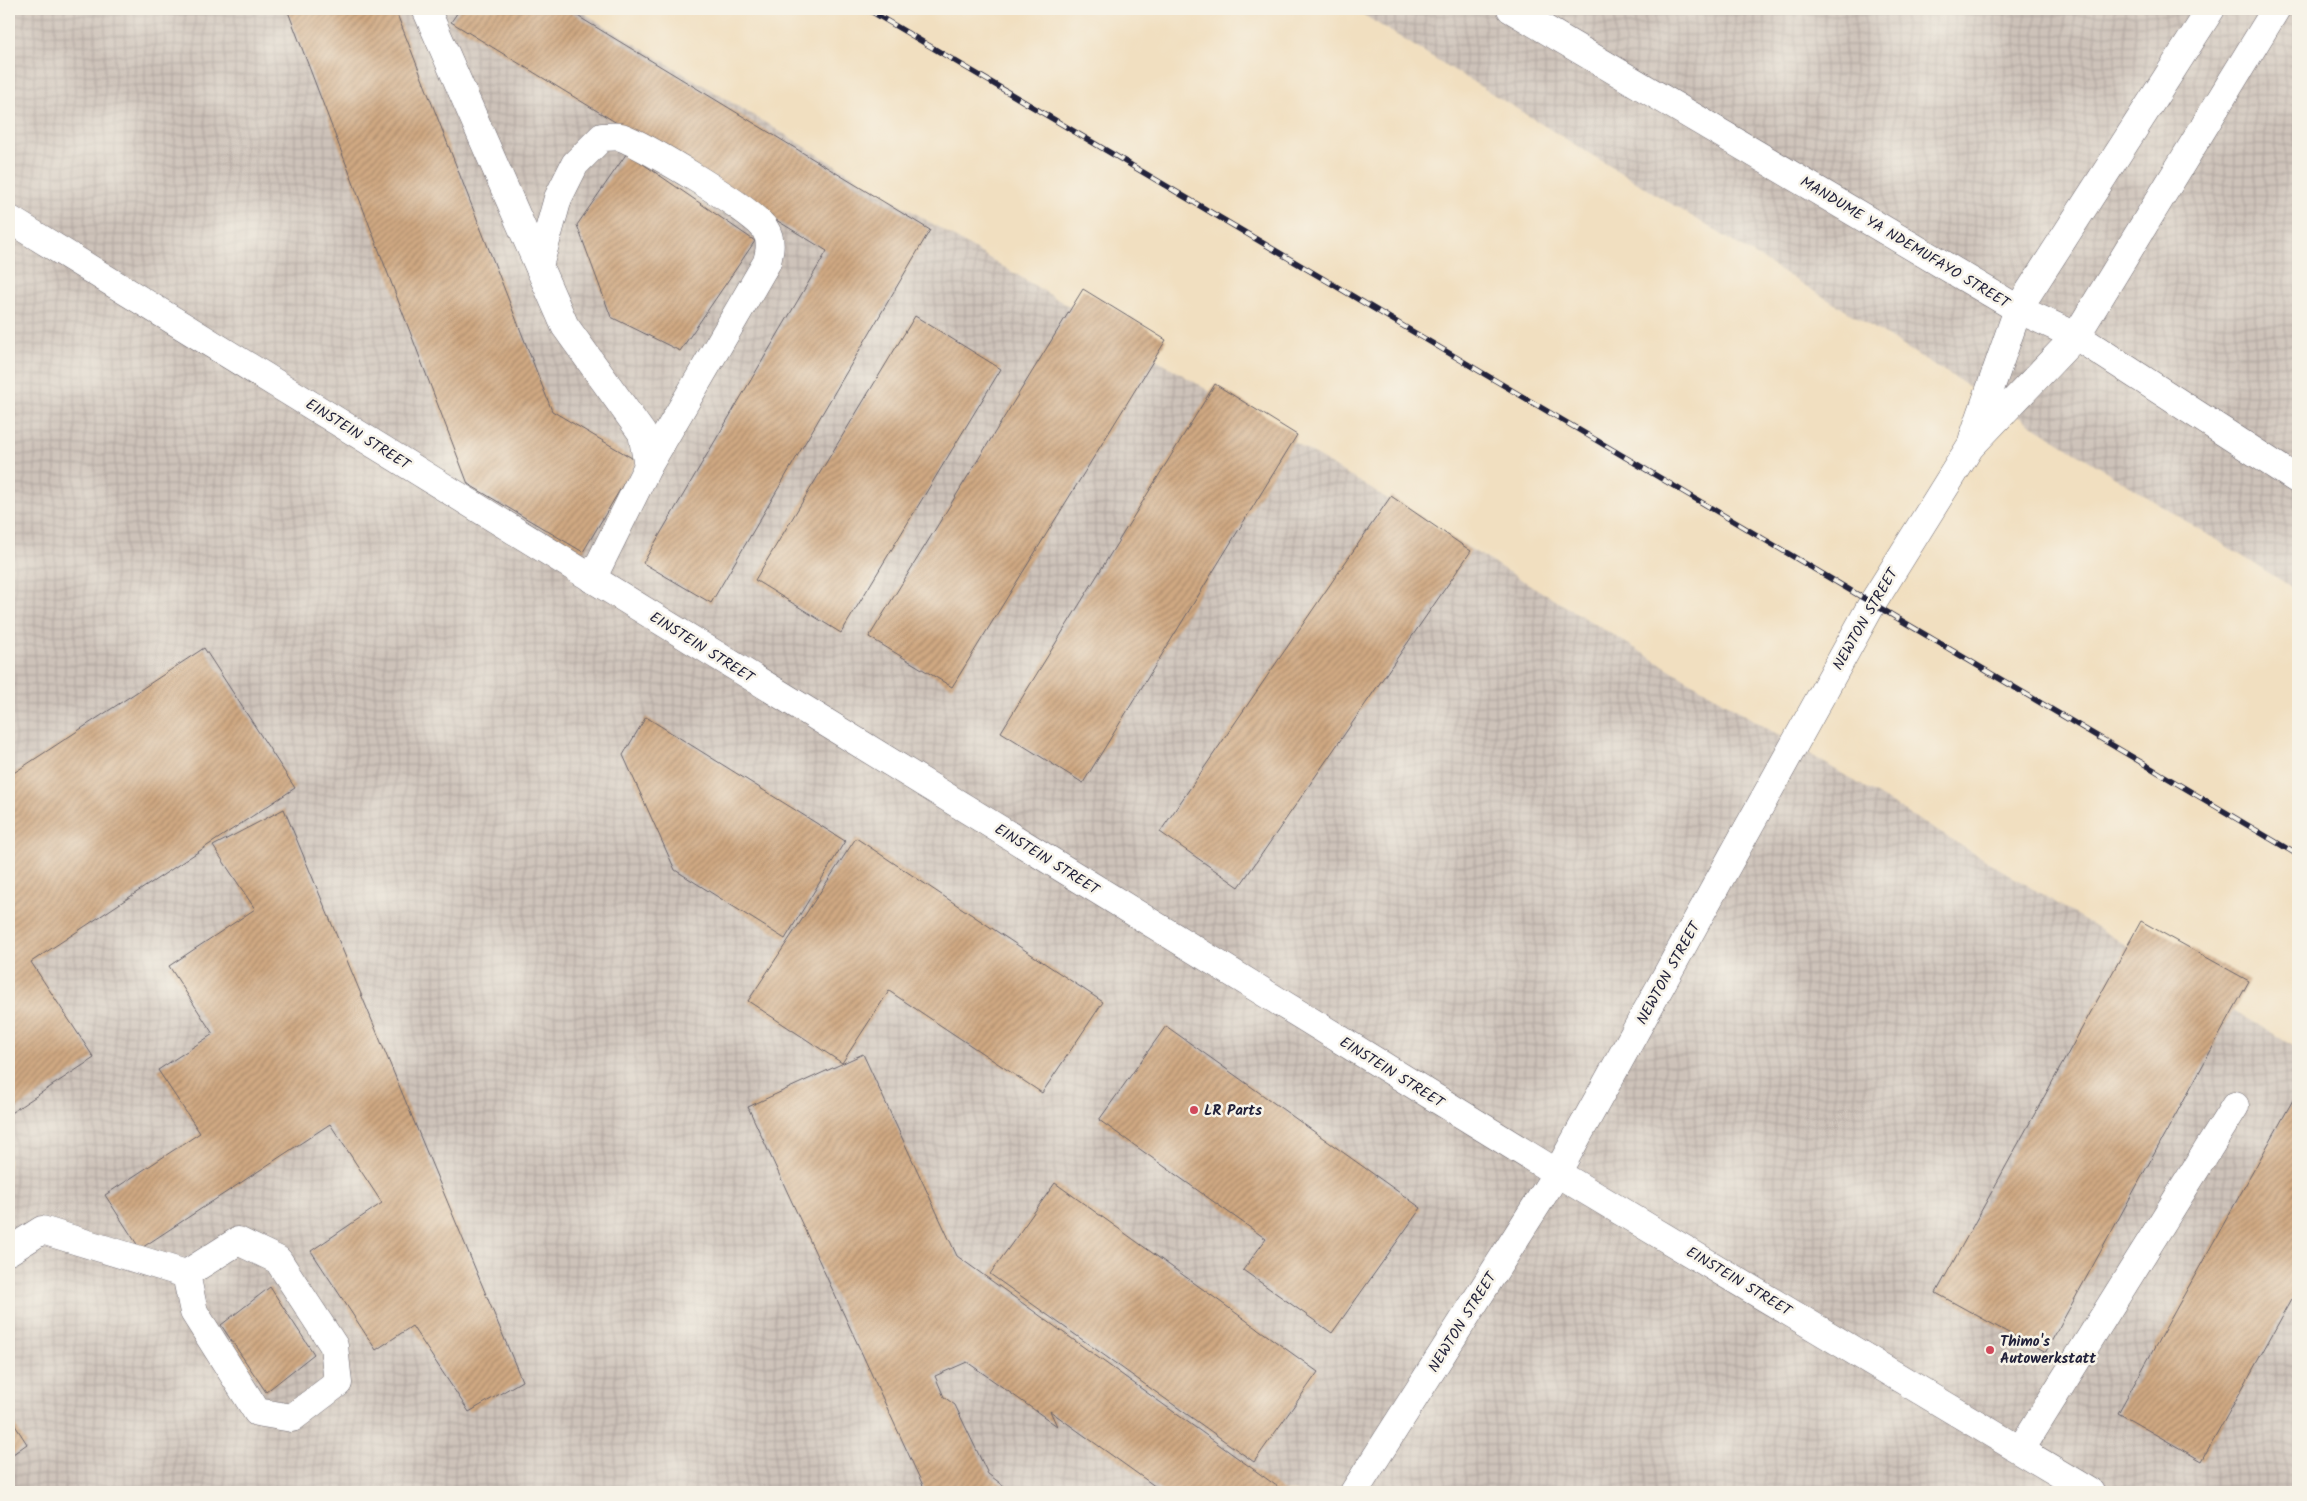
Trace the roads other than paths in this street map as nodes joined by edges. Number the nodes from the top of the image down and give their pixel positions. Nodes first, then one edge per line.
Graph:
1 (426, 9) edge
2 (1511, 9) edge
3 (2211, 9) edge
4 (2276, 9) edge
5 (9, 219) edge
6 (539, 266) junction
7 (2018, 309) junction
8 (2076, 336) junction
9 (1970, 447) junction
10 (648, 466) junction
11 (2298, 480) edge
12 (592, 579) junction
13 (2235, 1106) dead end
14 (1557, 1173) junction
15 (9, 1251) edge
16 (186, 1274) junction
17 (2021, 1449) junction
18 (1354, 1492) edge
19 (2090, 1492) edge

1 - 6 street
2 - 7 street, MANDUME YA NDEMUFAYO STREET
3 - 7 street, MANDUME YA NDEMUFAYO STREET
4 - 8 street
5 - 12 street, EINSTEIN STREET
6 - 10 street
6 - 10 street
7 - 8 street
7 - 9 street, NEWTON STREET
8 - 9 street, NEWTON STREET
8 - 11 street
9 - 14 street, NEWTON STREET
10 - 12 street
12 - 14 street, EINSTEIN STREET
13 - 17 street
14 - 17 street, EINSTEIN STREET
14 - 18 street, NEWTON STREET
15 - 16 street
16 - 16 street
17 - 19 street, EINSTEIN STREET

